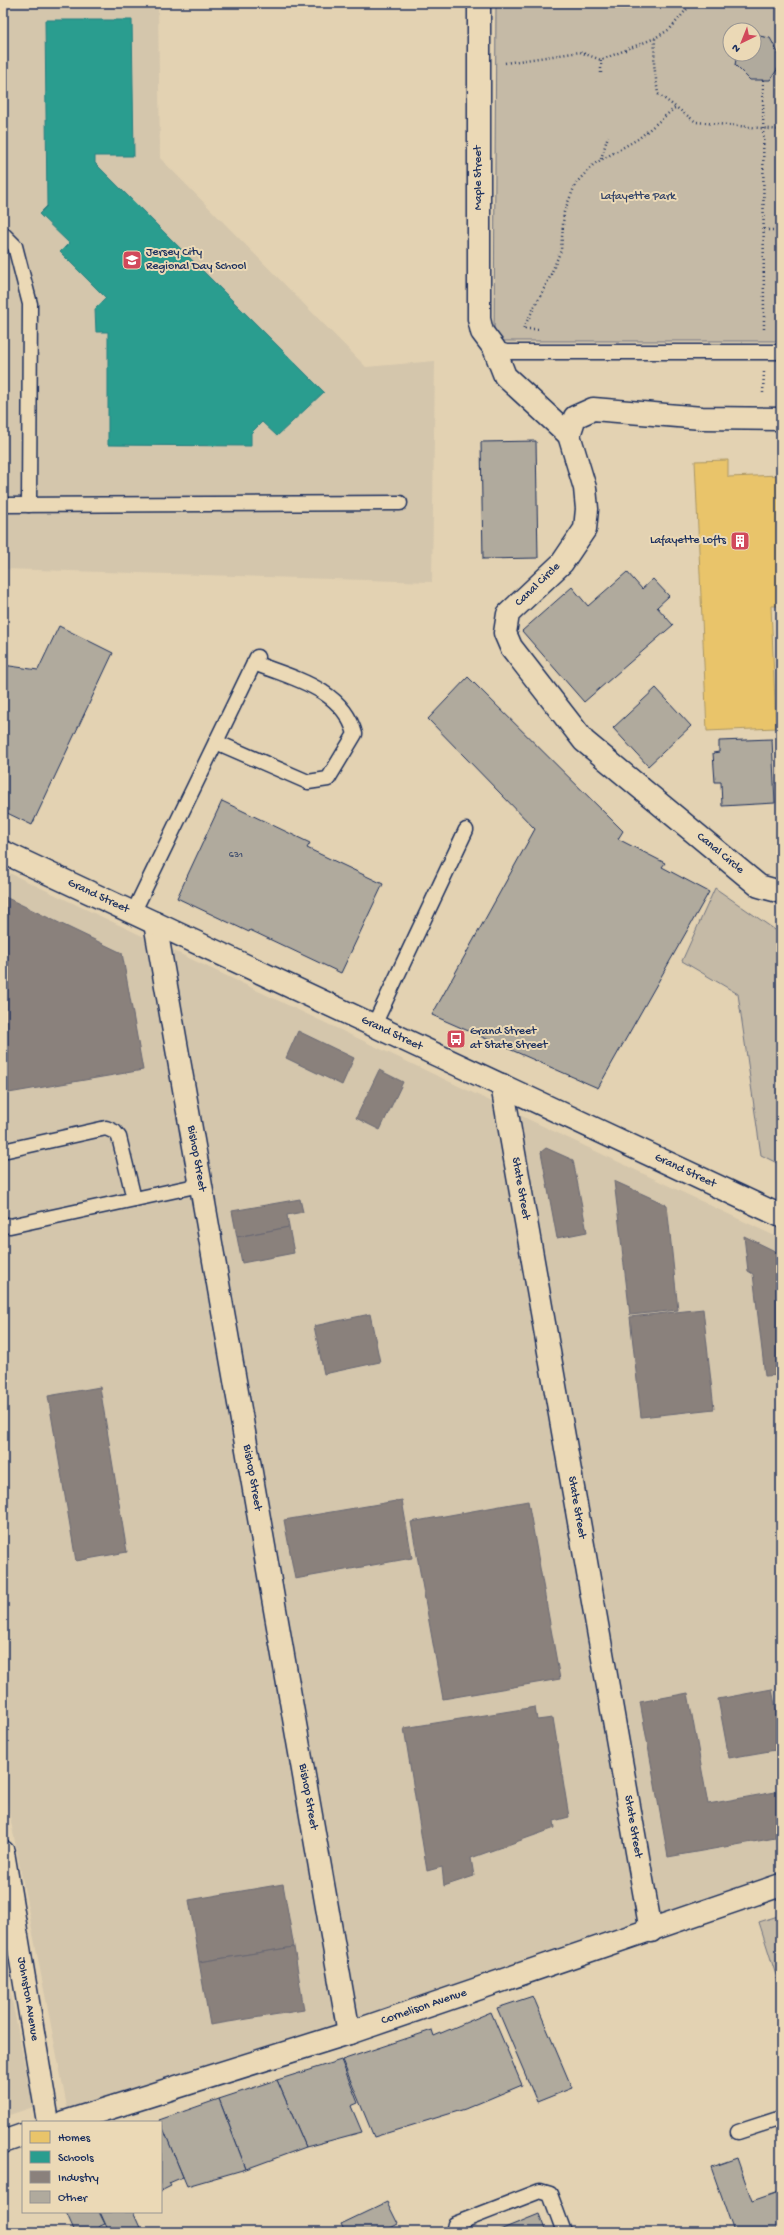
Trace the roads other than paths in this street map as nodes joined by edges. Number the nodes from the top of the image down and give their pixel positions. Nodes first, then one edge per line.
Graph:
1 (478, 3) edge
2 (3, 234) edge
3 (494, 348) junction
4 (781, 352) edge
5 (772, 418) edge
6 (569, 435) junction
7 (400, 503) dead end
8 (3, 505) edge
9 (29, 505) junction
10 (216, 742) junction
11 (466, 830) dead end
12 (3, 852) edge
13 (781, 892) edge
14 (132, 913) junction
15 (155, 923) junction
16 (374, 1025) junction
17 (502, 1085) junction
18 (3, 1151) edge
19 (200, 1185) junction
20 (134, 1199) junction
21 (781, 1216) edge
22 (3, 1224) edge
23 (3, 1852) edge
24 (781, 1885) edge
25 (651, 1930) junction
26 (349, 2033) junction
27 (781, 2118) edge
28 (48, 2121) edge
29 (68, 2121) edge
30 (738, 2132) dead end
31 (22, 2135) edge
32 (3, 2142) edge
33 (454, 2228) edge
34 (564, 2232) edge

1 - 3 street, Maple Street
2 - 9 lane
3 - 4 lane
3 - 6 street, Maple Street
5 - 6 street
6 - 13 street, Canal Circle
7 - 9 lane
8 - 9 lane
10 - 10 lane
10 - 14 lane
11 - 16 lane
12 - 14 street, Grand Street
14 - 15 street, Grand Street
15 - 16 street, Grand Street
15 - 19 street, Bishop Street
16 - 17 street, Grand Street
17 - 21 street, Grand Street
17 - 25 street, State Street
18 - 20 lane
19 - 20 lane
19 - 26 street, Bishop Street
20 - 22 lane
23 - 28 street, Johnston Avenue
24 - 25 street, Cornelison Avenue
25 - 26 street, Cornelison Avenue
26 - 29 street, Cornelison Avenue
27 - 30 lane
31 - 32 street
33 - 34 lane

